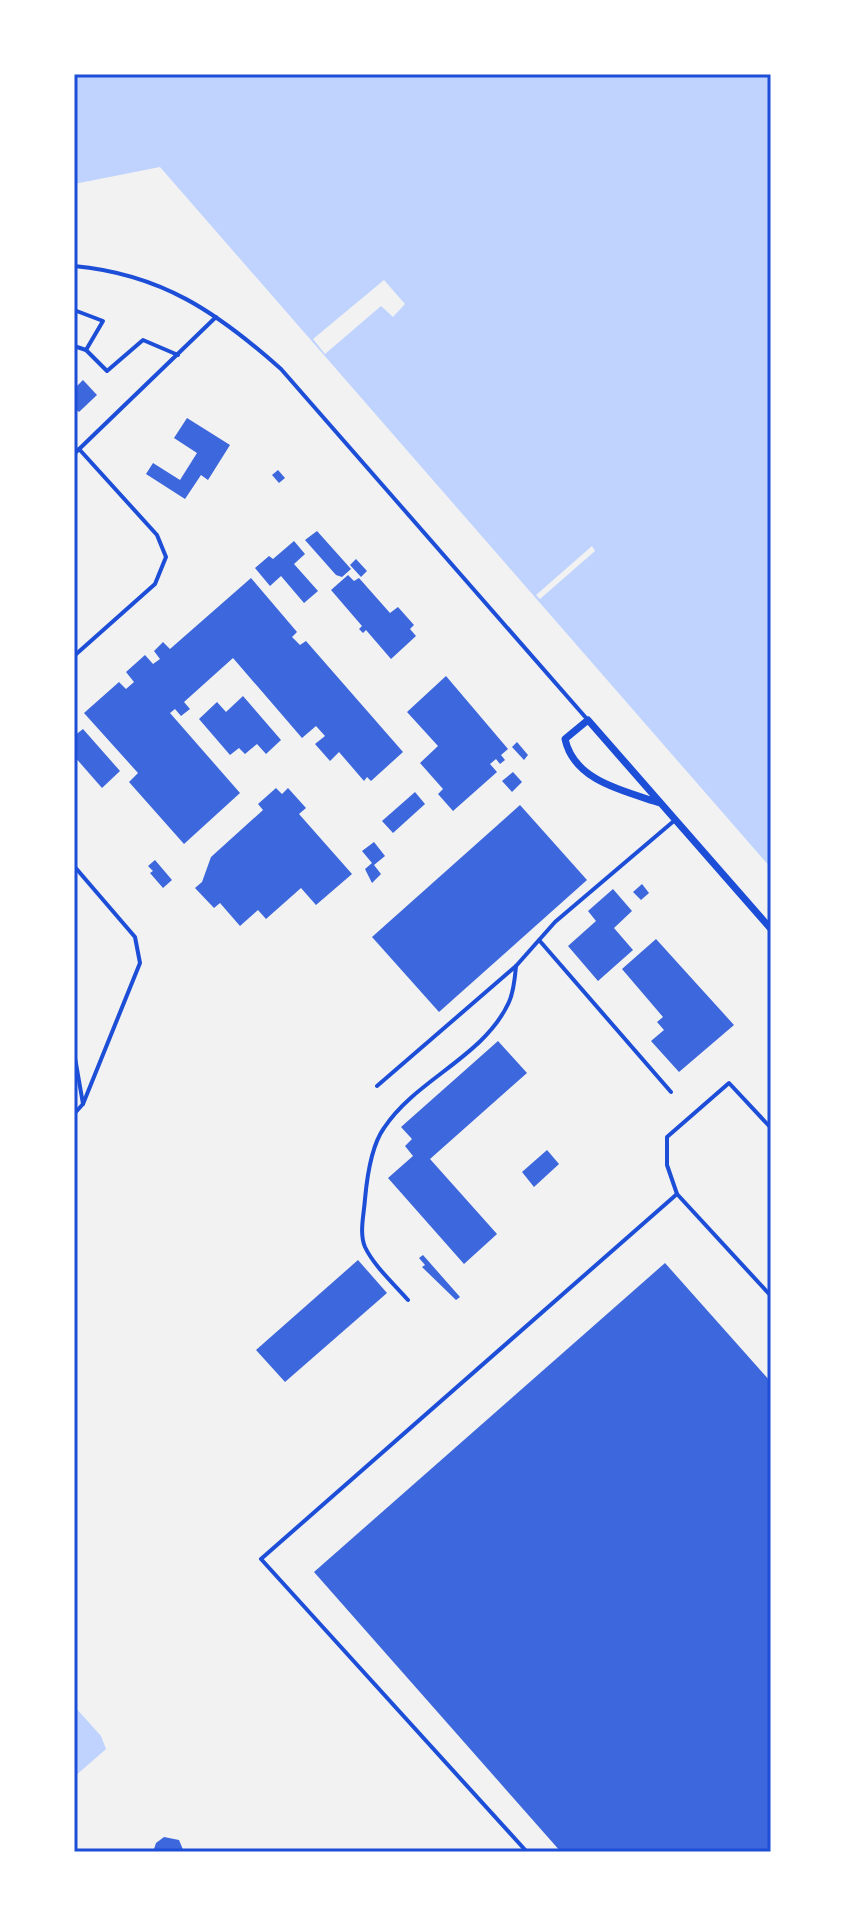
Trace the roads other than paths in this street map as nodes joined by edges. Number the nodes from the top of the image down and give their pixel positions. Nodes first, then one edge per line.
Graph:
1 (74, 266) edge
2 (74, 310) edge
3 (217, 316) junction
4 (74, 346) edge
5 (86, 350) junction
6 (178, 355) junction
7 (79, 449) junction
8 (74, 454) edge
9 (74, 656) edge
10 (588, 720) junction
11 (660, 803) junction
12 (675, 820) junction
13 (74, 866) edge
14 (771, 929) edge
15 (539, 940) junction
16 (516, 966) junction
17 (74, 1052) edge
18 (377, 1086) dead end
19 (671, 1092) dead end
20 (83, 1104) junction
21 (74, 1114) edge
22 (771, 1128) edge
23 (677, 1194) junction
24 (771, 1296) edge
25 (408, 1300) dead end
26 (527, 1852) edge

1 - 3 lane
2 - 5 lane
3 - 6 lane
3 - 10 lane
4 - 5 lane
5 - 6 lane
6 - 7 lane
7 - 8 lane
7 - 9 lane
10 - 11 street
10 - 11 street
11 - 12 street
12 - 14 street
12 - 15 lane
13 - 20 lane
15 - 16 lane
15 - 19 lane
16 - 18 lane
16 - 25 lane
17 - 20 lane
20 - 21 lane
22 - 23 lane
23 - 24 lane
23 - 26 lane

